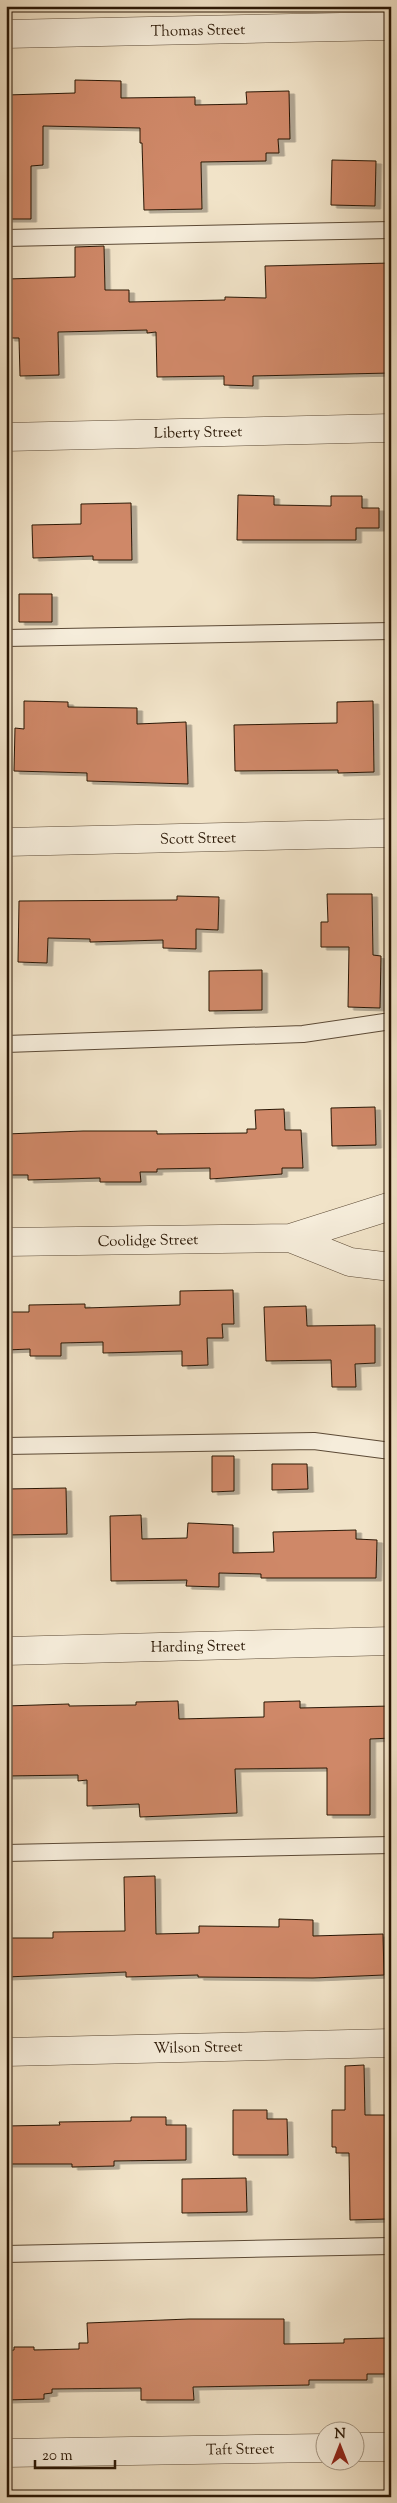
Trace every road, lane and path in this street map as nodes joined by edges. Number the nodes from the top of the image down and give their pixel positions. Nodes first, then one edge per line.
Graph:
1 (391, 26) edge
2 (6, 34) edge
3 (391, 230) edge
4 (6, 238) edge
5 (391, 428) edge
6 (6, 437) edge
7 (391, 631) edge
8 (6, 638) edge
9 (391, 833) edge
10 (6, 842) edge
11 (391, 1020) edge
12 (6, 1044) edge
13 (391, 1206) edge
14 (290, 1238) junction
15 (6, 1242) edge
16 (391, 1267) edge
17 (6, 1446) edge
18 (391, 1452) edge
19 (391, 1641) edge
20 (6, 1651) edge
21 (391, 1845) edge
22 (6, 1853) edge
23 (391, 2043) edge
24 (6, 2052) edge
25 (391, 2246) edge
26 (6, 2254) edge
27 (364, 2447) edge
28 (391, 2447) edge
29 (314, 2448) edge
30 (6, 2453) edge

1 - 2 street, Thomas Street
3 - 4 lane
5 - 6 street, Liberty Street
7 - 8 lane
9 - 10 street, Scott Street
11 - 12 lane
13 - 14 street, Coolidge Street
14 - 15 street, Coolidge Street
14 - 16 street, Coolidge Street
17 - 18 lane
19 - 20 street, Harding Street
21 - 22 lane
23 - 24 street, Wilson Street
25 - 26 lane
27 - 28 street
29 - 30 street, Taft Street

